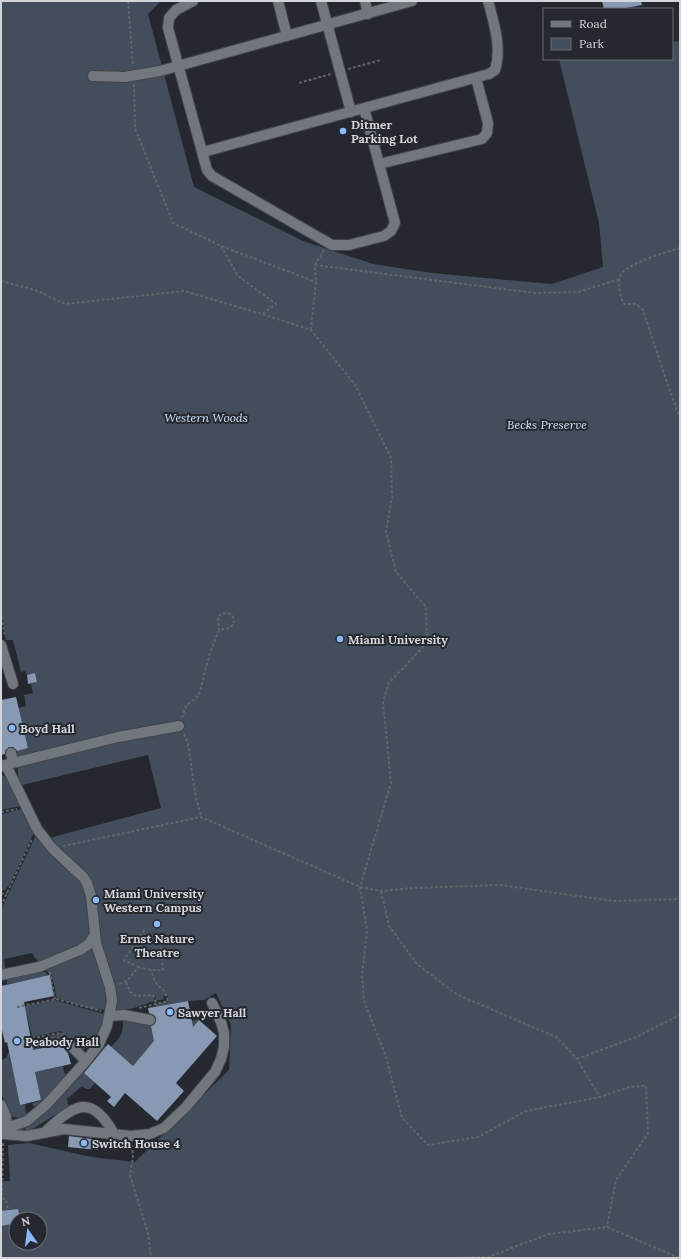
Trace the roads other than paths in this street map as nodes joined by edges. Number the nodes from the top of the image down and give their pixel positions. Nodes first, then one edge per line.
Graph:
1 (193, 1) edge
2 (278, 1) edge
3 (321, 1) edge
4 (365, 1) edge
5 (412, 1) edge
6 (488, 1) edge
7 (368, 14) junction
8 (327, 25) junction
9 (287, 36) junction
10 (178, 66) junction
11 (94, 76) dead end
12 (476, 78) junction
13 (364, 108) junction
14 (351, 112) junction
15 (203, 152) junction
16 (379, 164) junction
17 (3, 643) edge
18 (13, 684) dead end
19 (179, 726) road end
20 (11, 752) dead end
21 (7, 765) edge
22 (94, 936) junction
23 (1, 975) edge
24 (212, 1003) dead end
25 (109, 1014) junction
26 (150, 1020) dead end
27 (69, 1044) road end
28 (86, 1061) junction
29 (1, 1105) edge
30 (4, 1132) edge
31 (44, 1133) junction
32 (114, 1134) junction

1 - 10 street
2 - 9 street
3 - 8 street
4 - 7 street
5 - 7 street
6 - 12 street
7 - 8 street
8 - 9 street
8 - 14 street
9 - 10 street
10 - 11 street
10 - 15 street
12 - 13 street
12 - 16 street
13 - 14 street
13 - 16 street
14 - 15 street
15 - 16 street
17 - 18 street
19 - 21 street
20 - 21 street
21 - 22 street
22 - 23 street
22 - 25 street
24 - 32 street
25 - 26 street
25 - 28 street
27 - 28 street
28 - 30 street
29 - 30 street
30 - 31 street
31 - 32 street
31 - 32 street

